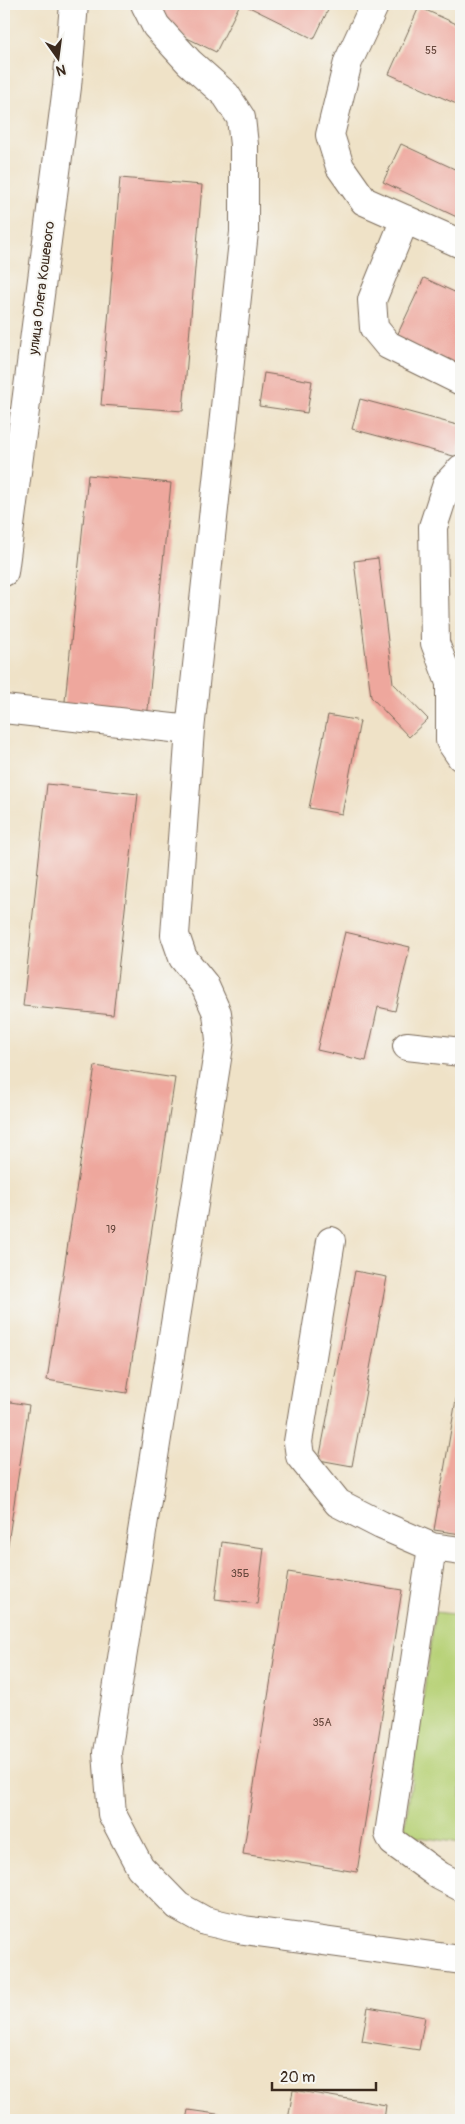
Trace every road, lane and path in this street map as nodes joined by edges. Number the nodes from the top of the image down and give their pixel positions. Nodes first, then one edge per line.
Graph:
1 (74, 4) edge
2 (145, 4) edge
3 (375, 4) edge
4 (405, 219) junction
5 (461, 244) edge
6 (461, 381) edge
7 (461, 469) edge
8 (4, 572) edge
9 (4, 709) edge
10 (190, 730) junction
11 (461, 757) edge
12 (407, 1046) dead end
13 (461, 1052) edge
14 (331, 1241) dead end
15 (432, 1547) junction
16 (461, 1551) edge
17 (461, 1887) edge
18 (461, 1960) edge

1 - 8 lane, улица Олега Кошевого
2 - 10 lane
3 - 4 lane
4 - 5 lane
4 - 6 lane
7 - 11 lane
9 - 10 lane
10 - 18 lane
12 - 13 lane
14 - 15 lane
15 - 16 lane
15 - 17 lane

